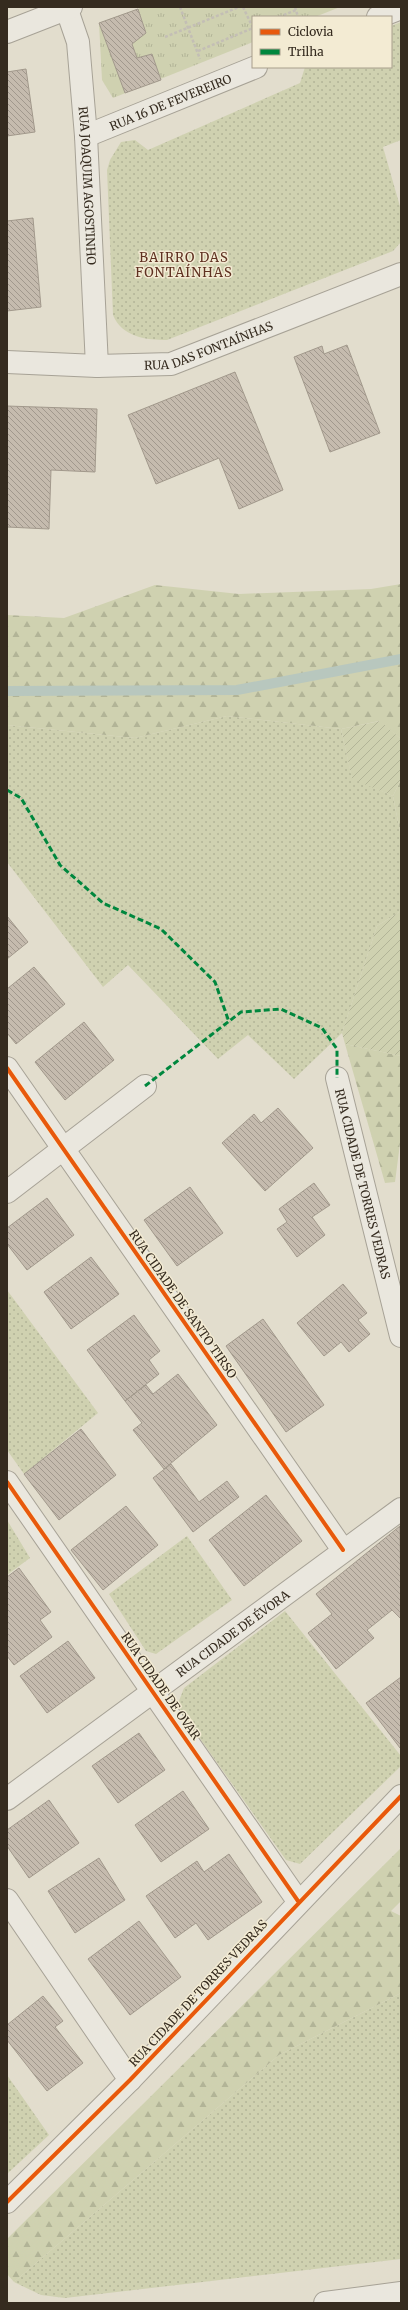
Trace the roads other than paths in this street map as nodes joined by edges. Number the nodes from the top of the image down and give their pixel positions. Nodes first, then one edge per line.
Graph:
1 (68, 8) edge
2 (401, 8) edge
3 (381, 16) edge
4 (7, 32) edge
5 (254, 68) edge
6 (86, 136) junction
7 (401, 274) edge
8 (7, 362) edge
9 (97, 366) junction
10 (7, 1068) edge
11 (337, 1078) dead end
12 (146, 1086) dead end
13 (64, 1150) junction
14 (7, 1192) edge
15 (401, 1336) edge
16 (7, 1482) edge
17 (401, 1509) edge
18 (342, 1550) junction
19 (152, 1691) junction
20 (401, 1796) edge
21 (7, 1799) edge
22 (7, 1900) edge
23 (298, 1901) junction
24 (130, 2080) junction
25 (7, 2202) edge
26 (401, 2293) edge
27 (325, 2303) edge

1 - 4 street
1 - 6 street, RUA JOAQUIM AGOSTINHO
2 - 3 street
5 - 6 street, RUA 16 DE FEVEREIRO
6 - 9 street, RUA JOAQUIM AGOSTINHO
7 - 9 street, RUA DAS FONTAÍNHAS
8 - 9 street, RUA DAS FONTAÍNHAS
10 - 13 street, RUA CIDADE DE SANTO TIRSO
11 - 15 street, RUA CIDADE DE TORRES VEDRAS
12 - 13 street
13 - 14 street
13 - 18 street, RUA CIDADE DE SANTO TIRSO
16 - 19 street, RUA CIDADE DE OVAR
17 - 18 street, RUA CIDADE DE ÉVORA
18 - 19 street, RUA CIDADE DE ÉVORA
19 - 21 street, RUA CIDADE DE ÉVORA
19 - 23 street, RUA CIDADE DE OVAR
20 - 23 street, RUA CIDADE DE TORRES VEDRAS
22 - 24 street
23 - 24 street, RUA CIDADE DE TORRES VEDRAS
24 - 25 street, RUA CIDADE DE TORRES VEDRAS
26 - 27 street

